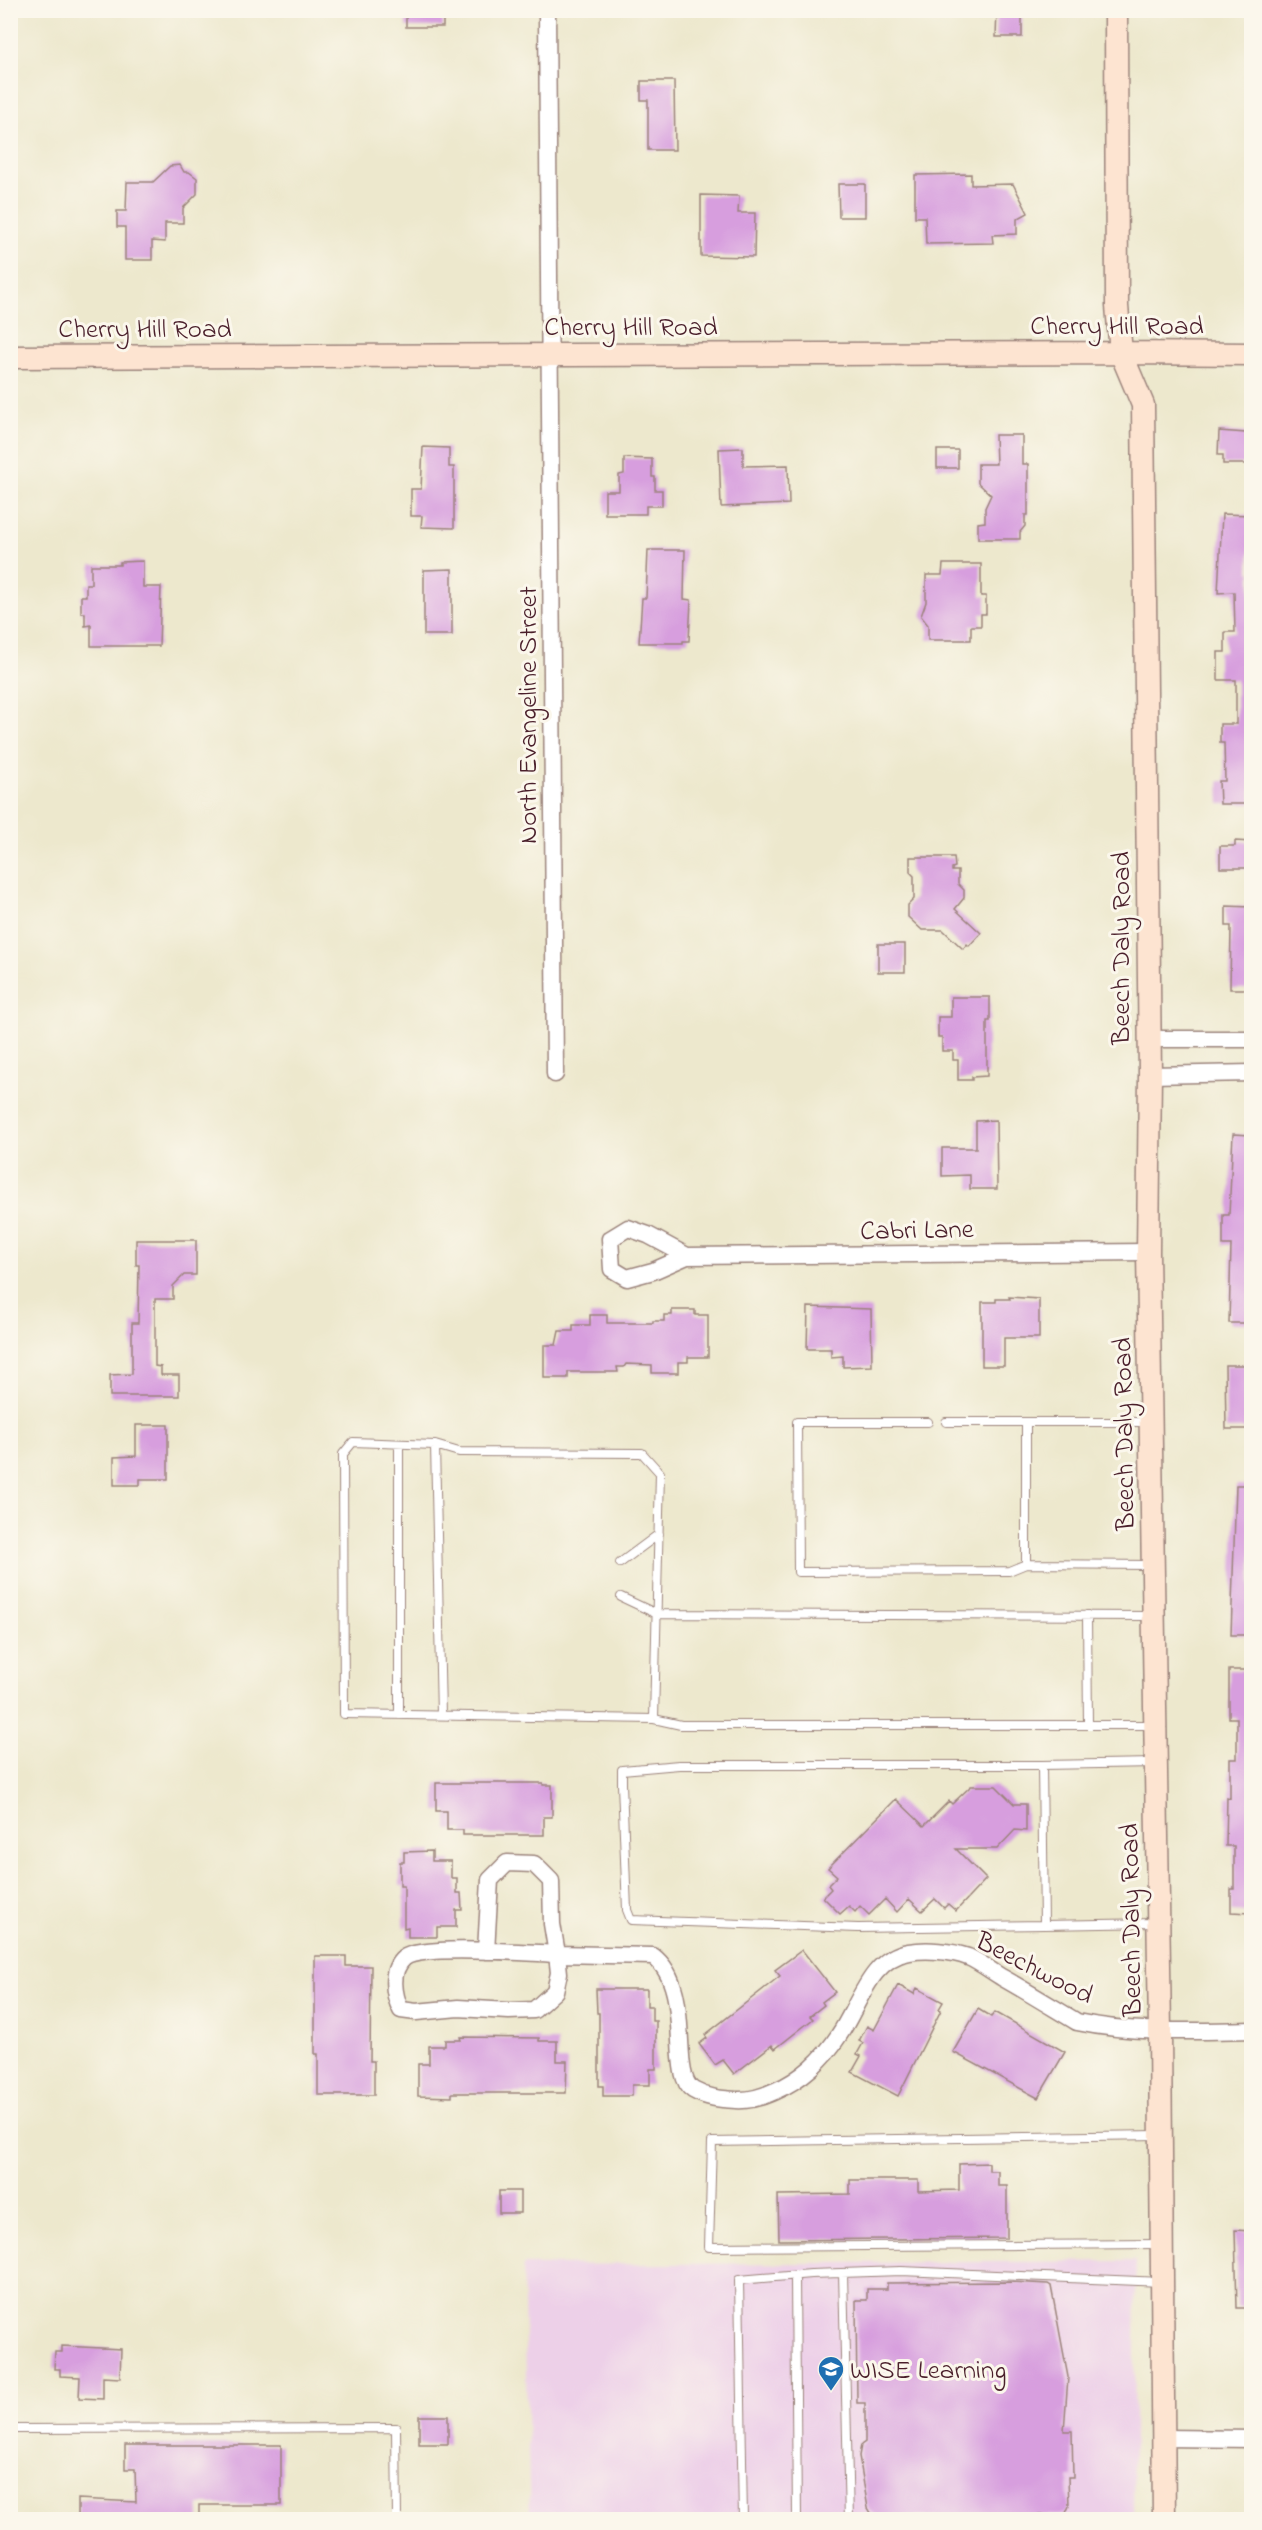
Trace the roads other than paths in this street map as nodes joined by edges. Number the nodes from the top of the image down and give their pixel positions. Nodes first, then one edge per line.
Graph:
1 (548, 10) edge
2 (1116, 10) edge
3 (1121, 353) junction
4 (1251, 354) edge
5 (550, 355) junction
6 (10, 357) edge
7 (1148, 1039) junction
8 (1251, 1039) edge
9 (1251, 1073) edge
10 (555, 1074) dead end
11 (1150, 1075) junction
12 (1148, 1252) junction
13 (687, 1256) dead end
14 (928, 1422) dead end
15 (946, 1422) dead end
16 (1026, 1422) junction
17 (1151, 1422) junction
18 (399, 1444) junction
19 (435, 1445) junction
20 (659, 1534) junction
21 (620, 1563) dead end
22 (1026, 1564) junction
23 (1153, 1565) junction
24 (621, 1597) dead end
25 (657, 1614) junction
26 (1087, 1615) junction
27 (1154, 1616) junction
28 (441, 1714) junction
29 (399, 1715) junction
30 (654, 1719) junction
31 (1088, 1725) junction
32 (1155, 1725) junction
33 (1156, 1763) junction
34 (1042, 1765) junction
35 (1159, 1923) junction
36 (1044, 1925) junction
37 (486, 1951) junction
38 (557, 1954) junction
39 (1160, 2031) junction
40 (1251, 2031) edge
41 (1161, 2135) junction
42 (1162, 2244) junction
43 (843, 2273) junction
44 (795, 2275) junction
45 (1162, 2282) junction
46 (10, 2429) edge
47 (1164, 2438) junction
48 (1251, 2439) edge
49 (397, 2520) edge
50 (743, 2520) edge
51 (797, 2520) edge
52 (849, 2520) edge
53 (1164, 2520) edge

1 - 5 street, North Evangeline Street
2 - 3 main road, Beech Daly Road
3 - 4 main road, Cherry Hill Road
3 - 5 main road, Cherry Hill Road
3 - 7 main road, Beech Daly Road
5 - 6 main road, Cherry Hill Road
5 - 10 street, North Evangeline Street
7 - 8 street
7 - 11 main road, Beech Daly Road
9 - 11 street
11 - 12 main road, Beech Daly Road
12 - 13 street, Cabri Lane
12 - 17 main road, Beech Daly Road
14 - 22 lane
15 - 16 lane
16 - 17 lane
16 - 22 lane
17 - 23 main road, Beech Daly Road
18 - 19 lane
18 - 29 lane
18 - 29 lane
19 - 20 lane
19 - 28 lane
20 - 21 lane
20 - 25 lane
22 - 23 lane
23 - 27 main road, Beech Daly Road
24 - 25 lane
25 - 26 lane
25 - 30 lane
26 - 27 lane
26 - 31 lane
27 - 32 main road, Beech Daly Road
28 - 29 lane
28 - 30 lane
30 - 31 lane
31 - 32 lane
32 - 33 main road, Beech Daly Road
33 - 34 lane
33 - 35 main road, Beech Daly Road
34 - 36 lane
34 - 36 lane
35 - 36 lane
35 - 39 main road, Beech Daly Road
37 - 38 street, Beechwood
37 - 38 street, Beechwood
37 - 38 street, Beechwood
38 - 39 street, Beechwood
39 - 40 street
39 - 41 main road, Beech Daly Road
41 - 42 main road, Beech Daly Road
41 - 42 lane
42 - 45 main road, Beech Daly Road
43 - 44 lane
43 - 45 lane
43 - 52 lane
44 - 50 lane
44 - 51 lane
45 - 47 main road, Beech Daly Road
46 - 49 lane
47 - 48 street
47 - 53 main road, Beech Daly Road

